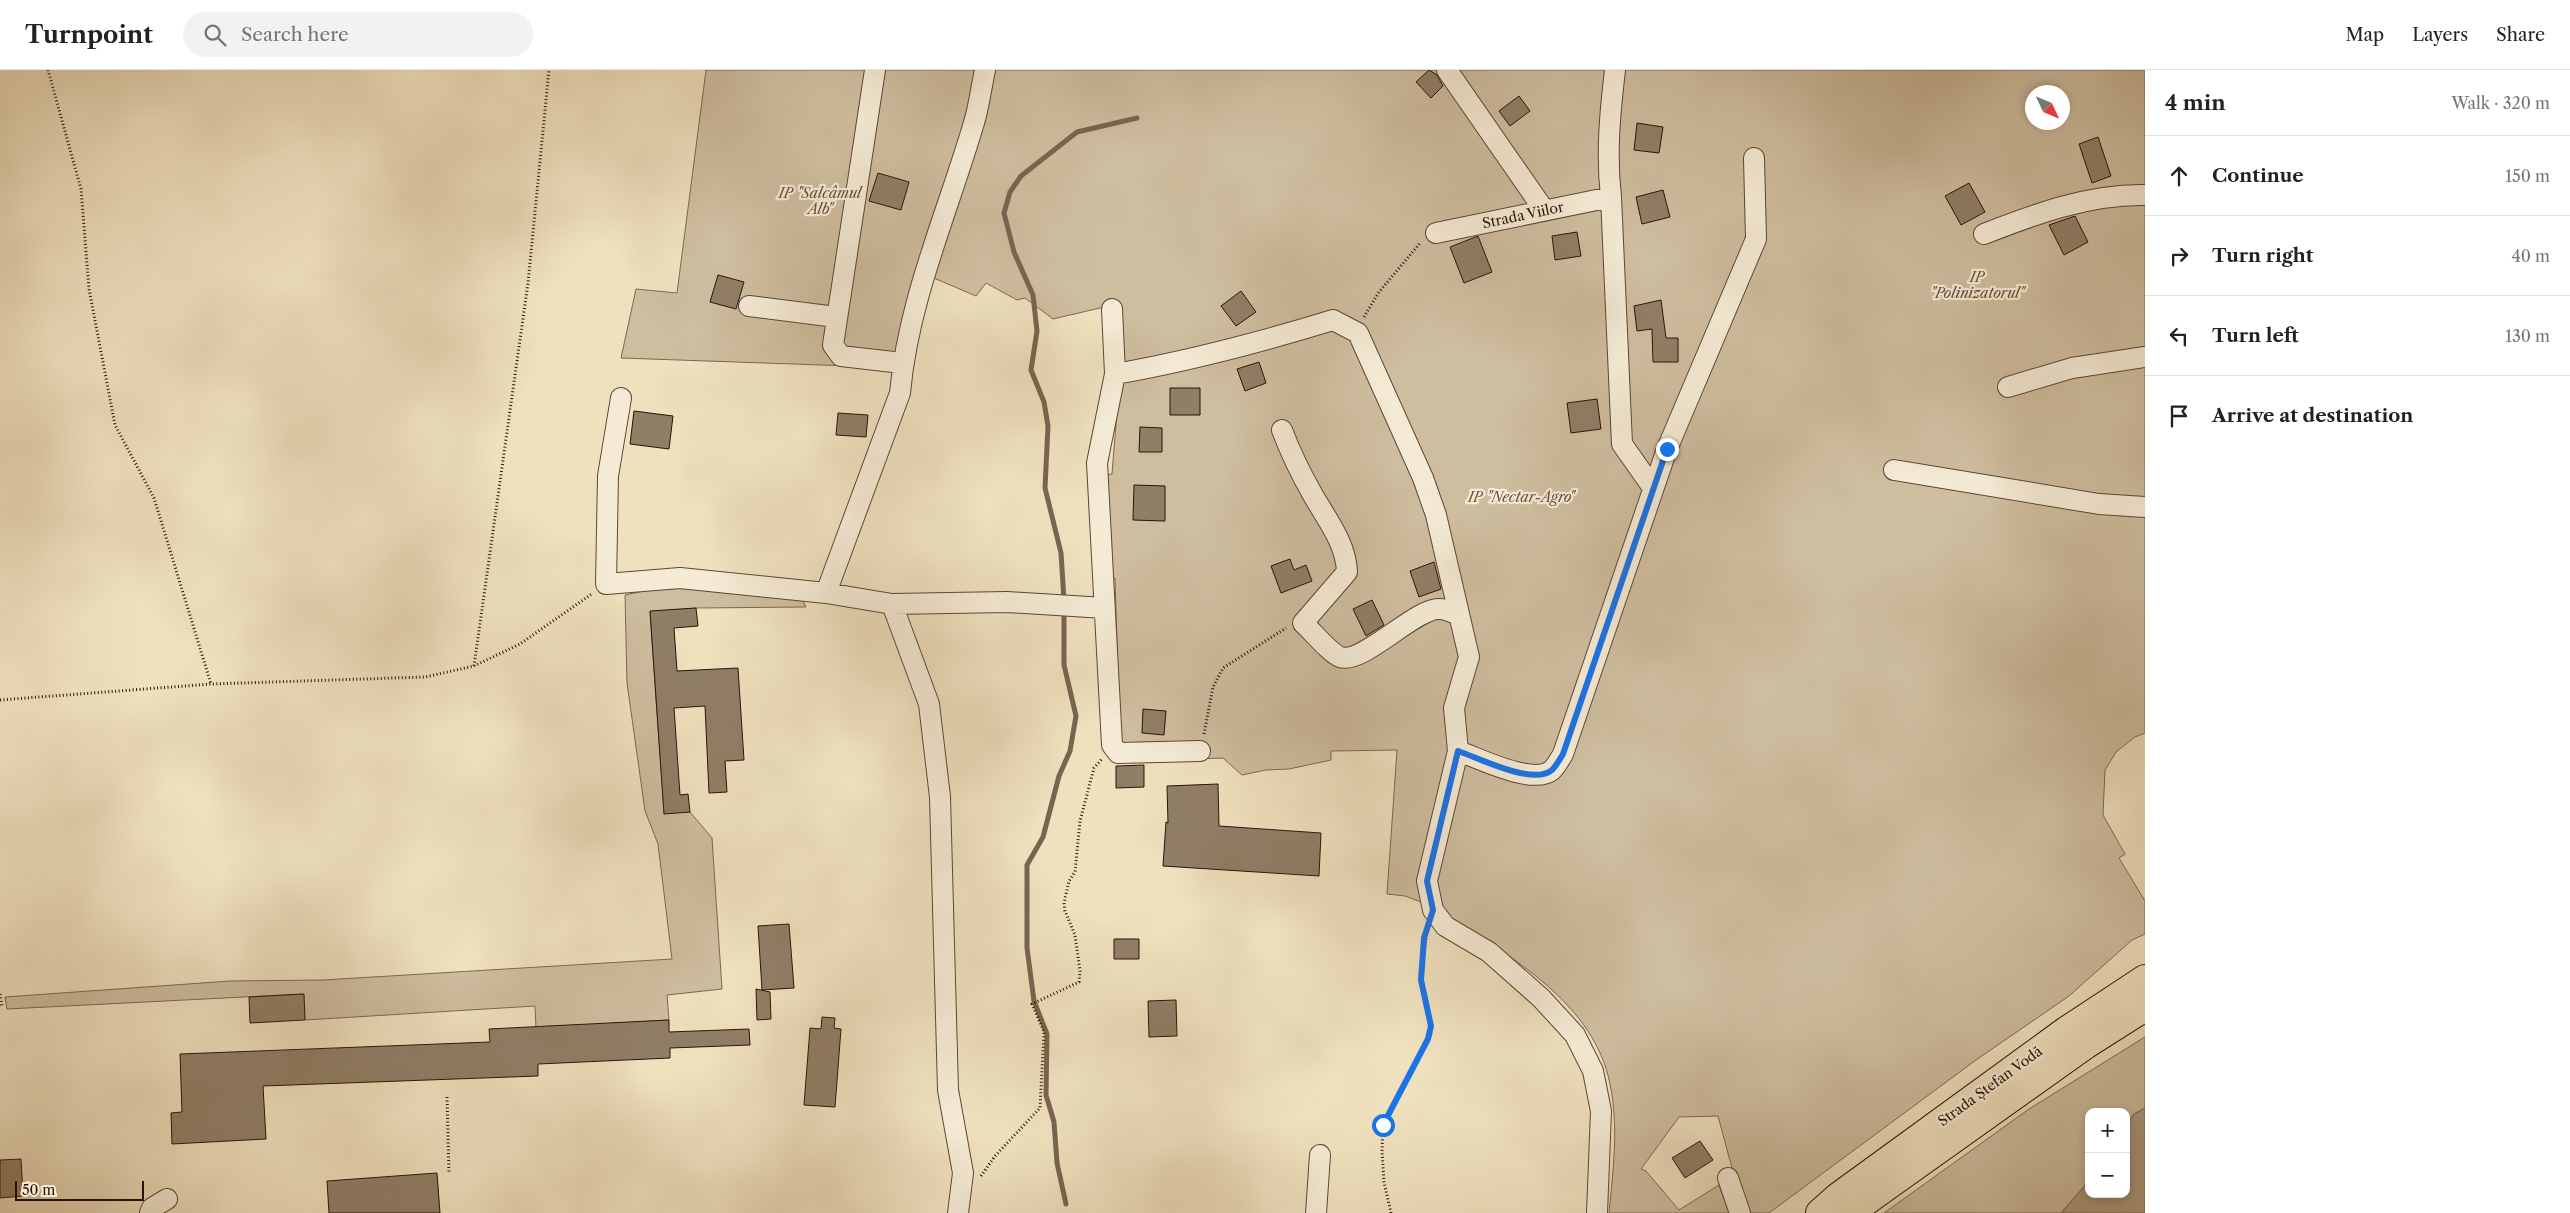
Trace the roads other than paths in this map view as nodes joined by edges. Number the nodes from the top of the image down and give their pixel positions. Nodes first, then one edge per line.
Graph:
1 (875, 70) edge
2 (985, 70) edge
3 (1447, 70) edge
4 (1615, 70) edge
5 (1754, 158) dead end
6 (2145, 195) edge
7 (1611, 197) junction
8 (1544, 210) junction
9 (1436, 233) road end
10 (1984, 234) dead end
11 (748, 306) dead end
12 (1112, 309) dead end
13 (836, 317) junction
14 (2145, 356) edge
15 (902, 363) junction
16 (1115, 374) junction
17 (2008, 386) dead end
18 (621, 398) dead end
19 (1282, 430) dead end
20 (1894, 470) dead end
21 (1653, 488) junction
22 (2145, 507) edge
23 (826, 593) junction
24 (892, 604) junction
25 (1105, 608) junction
26 (1459, 615) junction
27 (1200, 751) road end
28 (1458, 751) junction
29 (2145, 979) edge
30 (2145, 1007) edge
31 (1320, 1155) dead end
32 (1728, 1178) dead end
33 (167, 1199) dead end
34 (1836, 1208) edge
35 (150, 1213) edge
36 (958, 1213) edge
37 (1316, 1213) edge
38 (1597, 1213) edge
39 (1740, 1213) edge

1 - 13 street
2 - 15 street
3 - 8 street
4 - 7 street
5 - 21 street
6 - 10 street
7 - 8 street, Strada Viilor
7 - 21 street
8 - 9 street, Strada Viilor
11 - 13 street
12 - 16 street
13 - 15 street
14 - 17 street
15 - 23 street
16 - 25 street
16 - 26 street
18 - 23 street
19 - 26 street
20 - 22 street
21 - 28 street
23 - 24 street
24 - 25 street
24 - 36 street
25 - 27 street
26 - 28 street
28 - 38 street
29 - 34 highway, Strada Ștefan Vodă
30 - 34 highway
31 - 37 street
32 - 39 street
33 - 35 street

